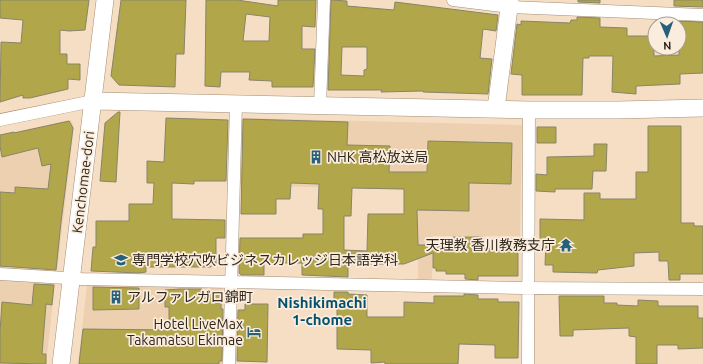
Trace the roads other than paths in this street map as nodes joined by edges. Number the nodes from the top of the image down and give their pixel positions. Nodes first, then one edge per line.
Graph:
1 (105, 0) edge
2 (324, 0) edge
3 (453, 0) edge
4 (510, 3) edge
5 (703, 15) edge
6 (93, 101) junction
7 (236, 103) junction
8 (320, 105) junction
9 (703, 108) edge
10 (496, 109) junction
11 (529, 110) junction
12 (0, 120) edge
13 (0, 274) edge
14 (71, 279) junction
15 (231, 282) junction
16 (527, 288) junction
17 (703, 289) edge
18 (61, 364) edge
19 (229, 364) edge
20 (528, 364) edge

1 - 6 street, Kenchomae-dori
2 - 8 street
3 - 4 street
4 - 5 street
4 - 10 street
6 - 7 street
6 - 12 street
6 - 14 street, Kenchomae-dori
7 - 8 street
7 - 15 street
8 - 10 street
9 - 11 street
10 - 11 street
11 - 16 street
13 - 14 street
14 - 15 street
14 - 18 street, Kenchomae-dori
15 - 16 street
15 - 19 street
16 - 17 street
16 - 20 street

